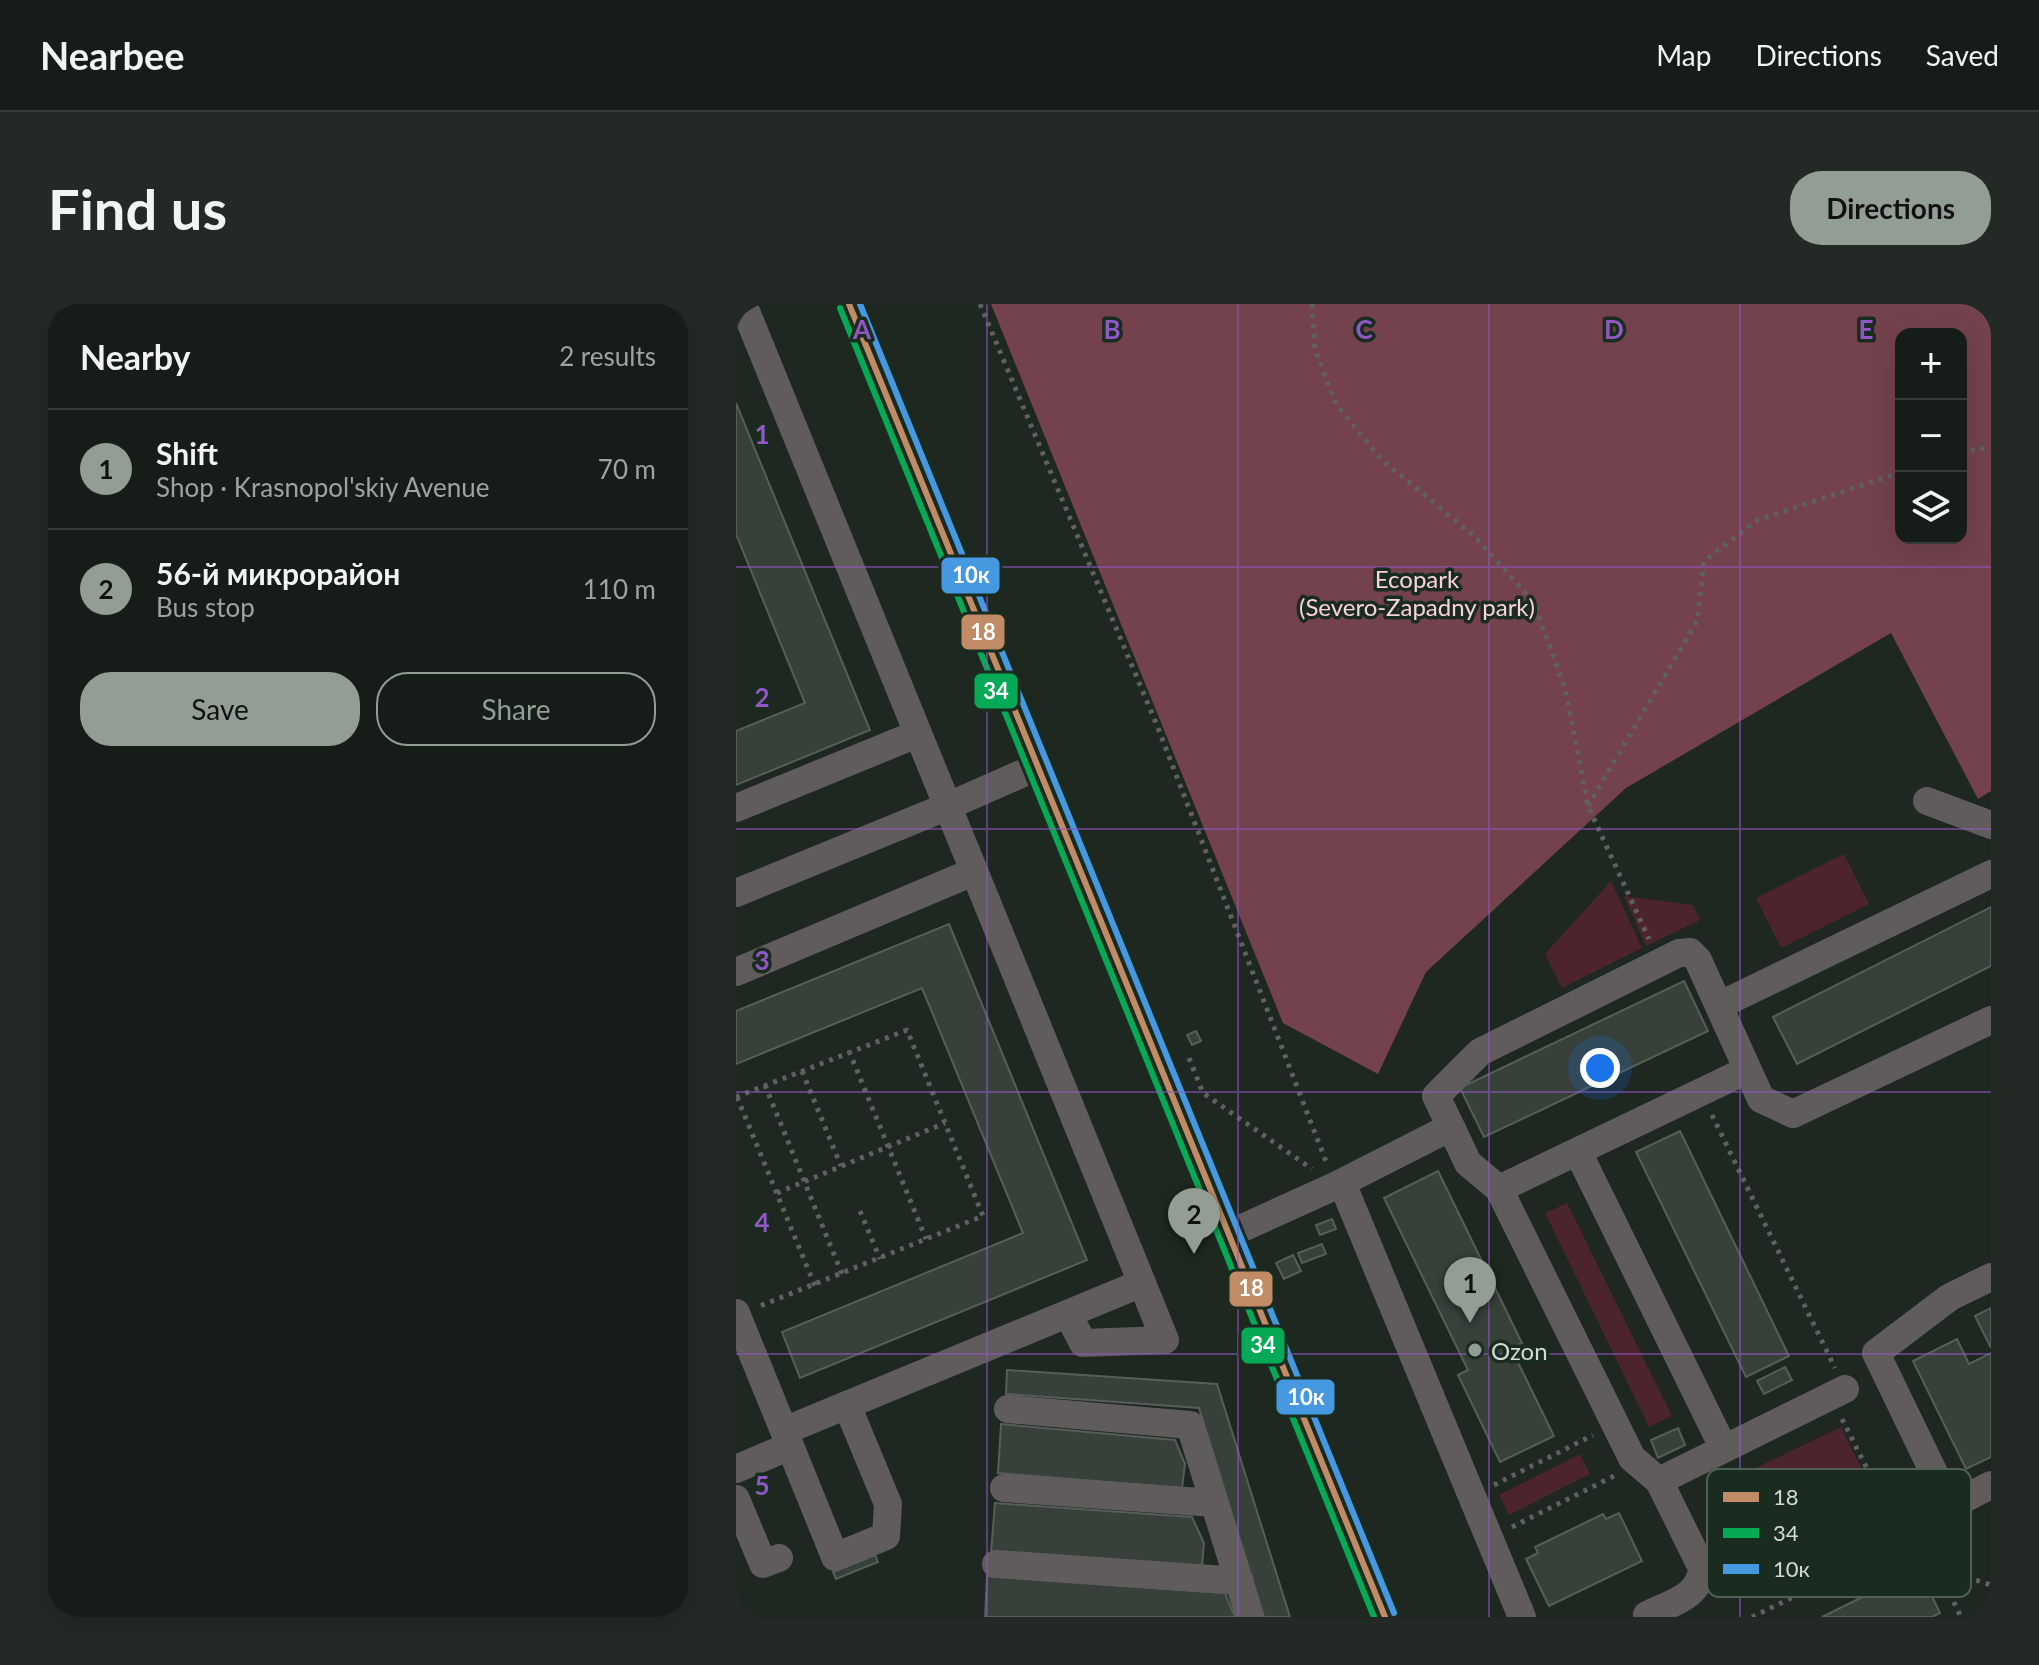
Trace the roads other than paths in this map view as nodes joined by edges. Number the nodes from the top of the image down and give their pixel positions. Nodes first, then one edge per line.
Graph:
1 (743, 304) edge
2 (849, 304) edge
3 (748, 350) edge
4 (917, 734) junction
5 (1039, 766) junction
6 (1927, 801) dead end
7 (946, 807) junction
8 (736, 808) edge
9 (1991, 825) edge
10 (973, 872) junction
11 (1991, 874) edge
12 (736, 893) edge
13 (736, 972) edge
14 (1720, 1005) junction
15 (1991, 1020) edge
16 (1747, 1070) junction
17 (1451, 1127) junction
18 (1578, 1152) junction
19 (1339, 1184) junction
20 (1499, 1189) junction
21 (1229, 1234) junction
22 (1991, 1277) edge
23 (1142, 1283) junction
24 (745, 1311) edge
25 (1068, 1314) junction
26 (1838, 1392) road end
27 (847, 1405) junction
28 (1008, 1409) dead end
29 (787, 1438) junction
30 (1723, 1447) junction
31 (736, 1469) edge
32 (1932, 1469) edge
33 (1649, 1472) junction
34 (1991, 1485) edge
35 (1004, 1488) dead end
36 (1971, 1495) edge
37 (736, 1499) edge
38 (1214, 1503) junction
39 (779, 1558) dead end
40 (996, 1564) dead end
41 (1240, 1581) junction
42 (1646, 1616) edge
43 (1250, 1617) edge
44 (1385, 1617) edge
45 (1522, 1617) edge

1 - 3 street
2 - 5 street
3 - 4 street
4 - 7 street
4 - 8 street
5 - 7 street
5 - 21 street
6 - 9 street
7 - 10 street
7 - 12 street
10 - 13 street
10 - 23 street
11 - 14 street
14 - 16 street
14 - 17 street
15 - 16 street
16 - 18 street
17 - 19 street
17 - 20 street
18 - 20 street
18 - 30 street
19 - 21 street
19 - 45 street
20 - 33 street
21 - 44 street
22 - 32 street
23 - 25 street
23 - 25 street
24 - 29 street
25 - 27 street
26 - 30 street
27 - 29 street
27 - 29 street
28 - 38 street
29 - 31 street
30 - 33 street
33 - 42 street
34 - 36 street
35 - 38 street
37 - 39 street
38 - 41 street
40 - 41 street
41 - 43 street

